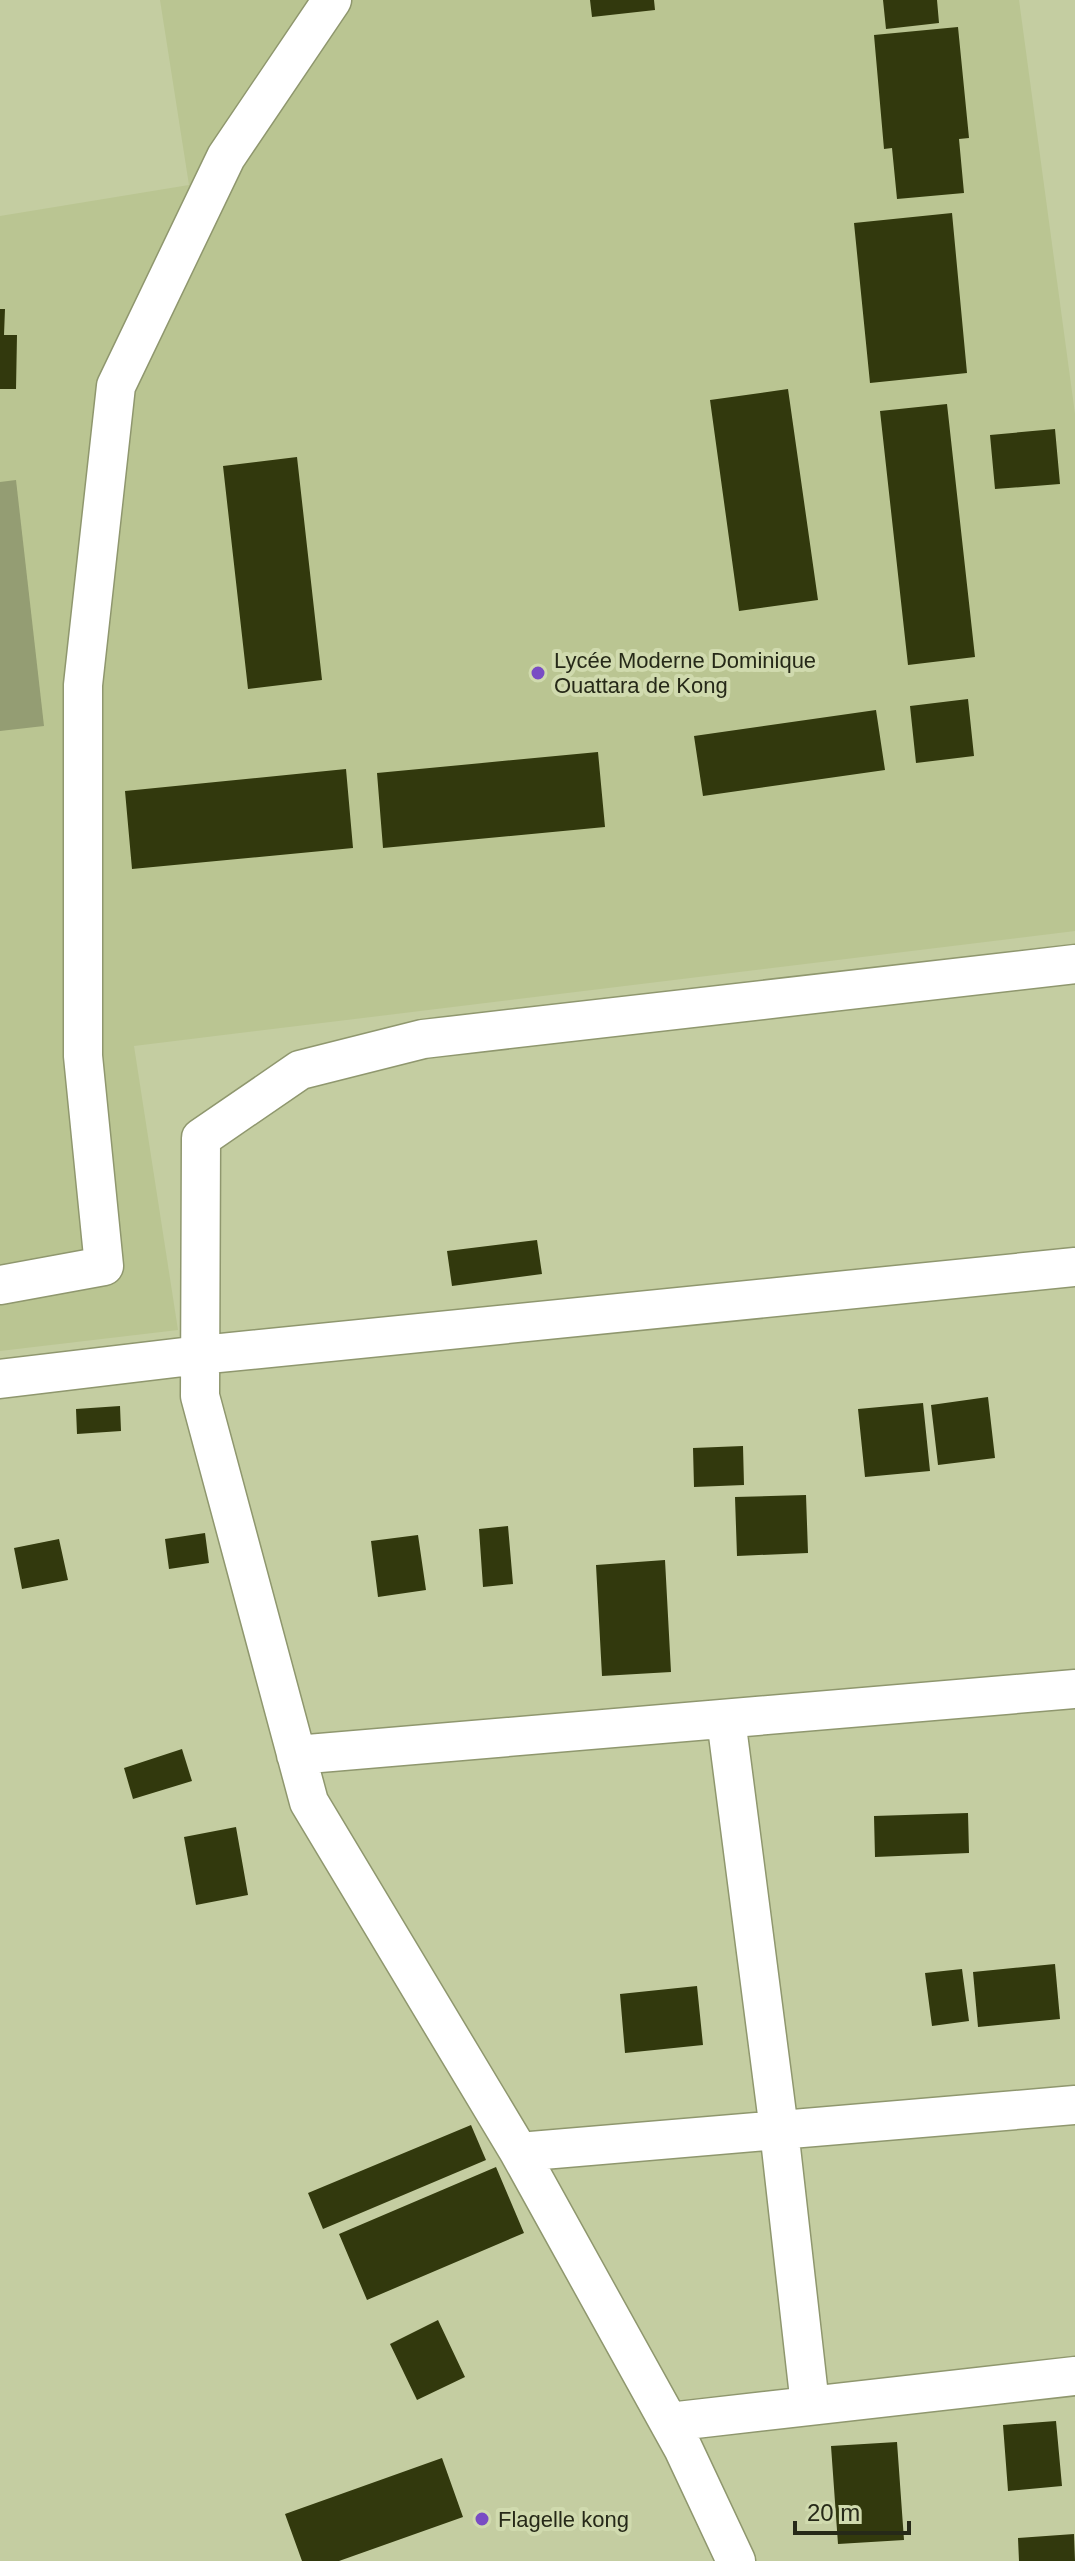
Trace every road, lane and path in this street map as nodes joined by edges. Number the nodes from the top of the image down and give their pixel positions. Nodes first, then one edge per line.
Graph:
1 (332, 0) edge
2 (1075, 964) edge
3 (1075, 1267) edge
4 (0, 1285) edge
5 (200, 1355) junction
6 (0, 1379) edge
7 (1075, 1689) edge
8 (726, 1719) junction
9 (296, 1755) junction
10 (1075, 2105) edge
11 (779, 2130) junction
12 (519, 2152) junction
13 (1075, 2376) edge
14 (810, 2405) junction
15 (669, 2422) junction
16 (736, 2561) edge

1 - 4 street
2 - 5 street
3 - 5 street
5 - 6 street
5 - 9 street
7 - 8 street
8 - 9 street
8 - 11 street
9 - 12 street
10 - 11 street
11 - 12 street
11 - 14 street
12 - 15 street
13 - 14 street
14 - 15 street
15 - 16 street

